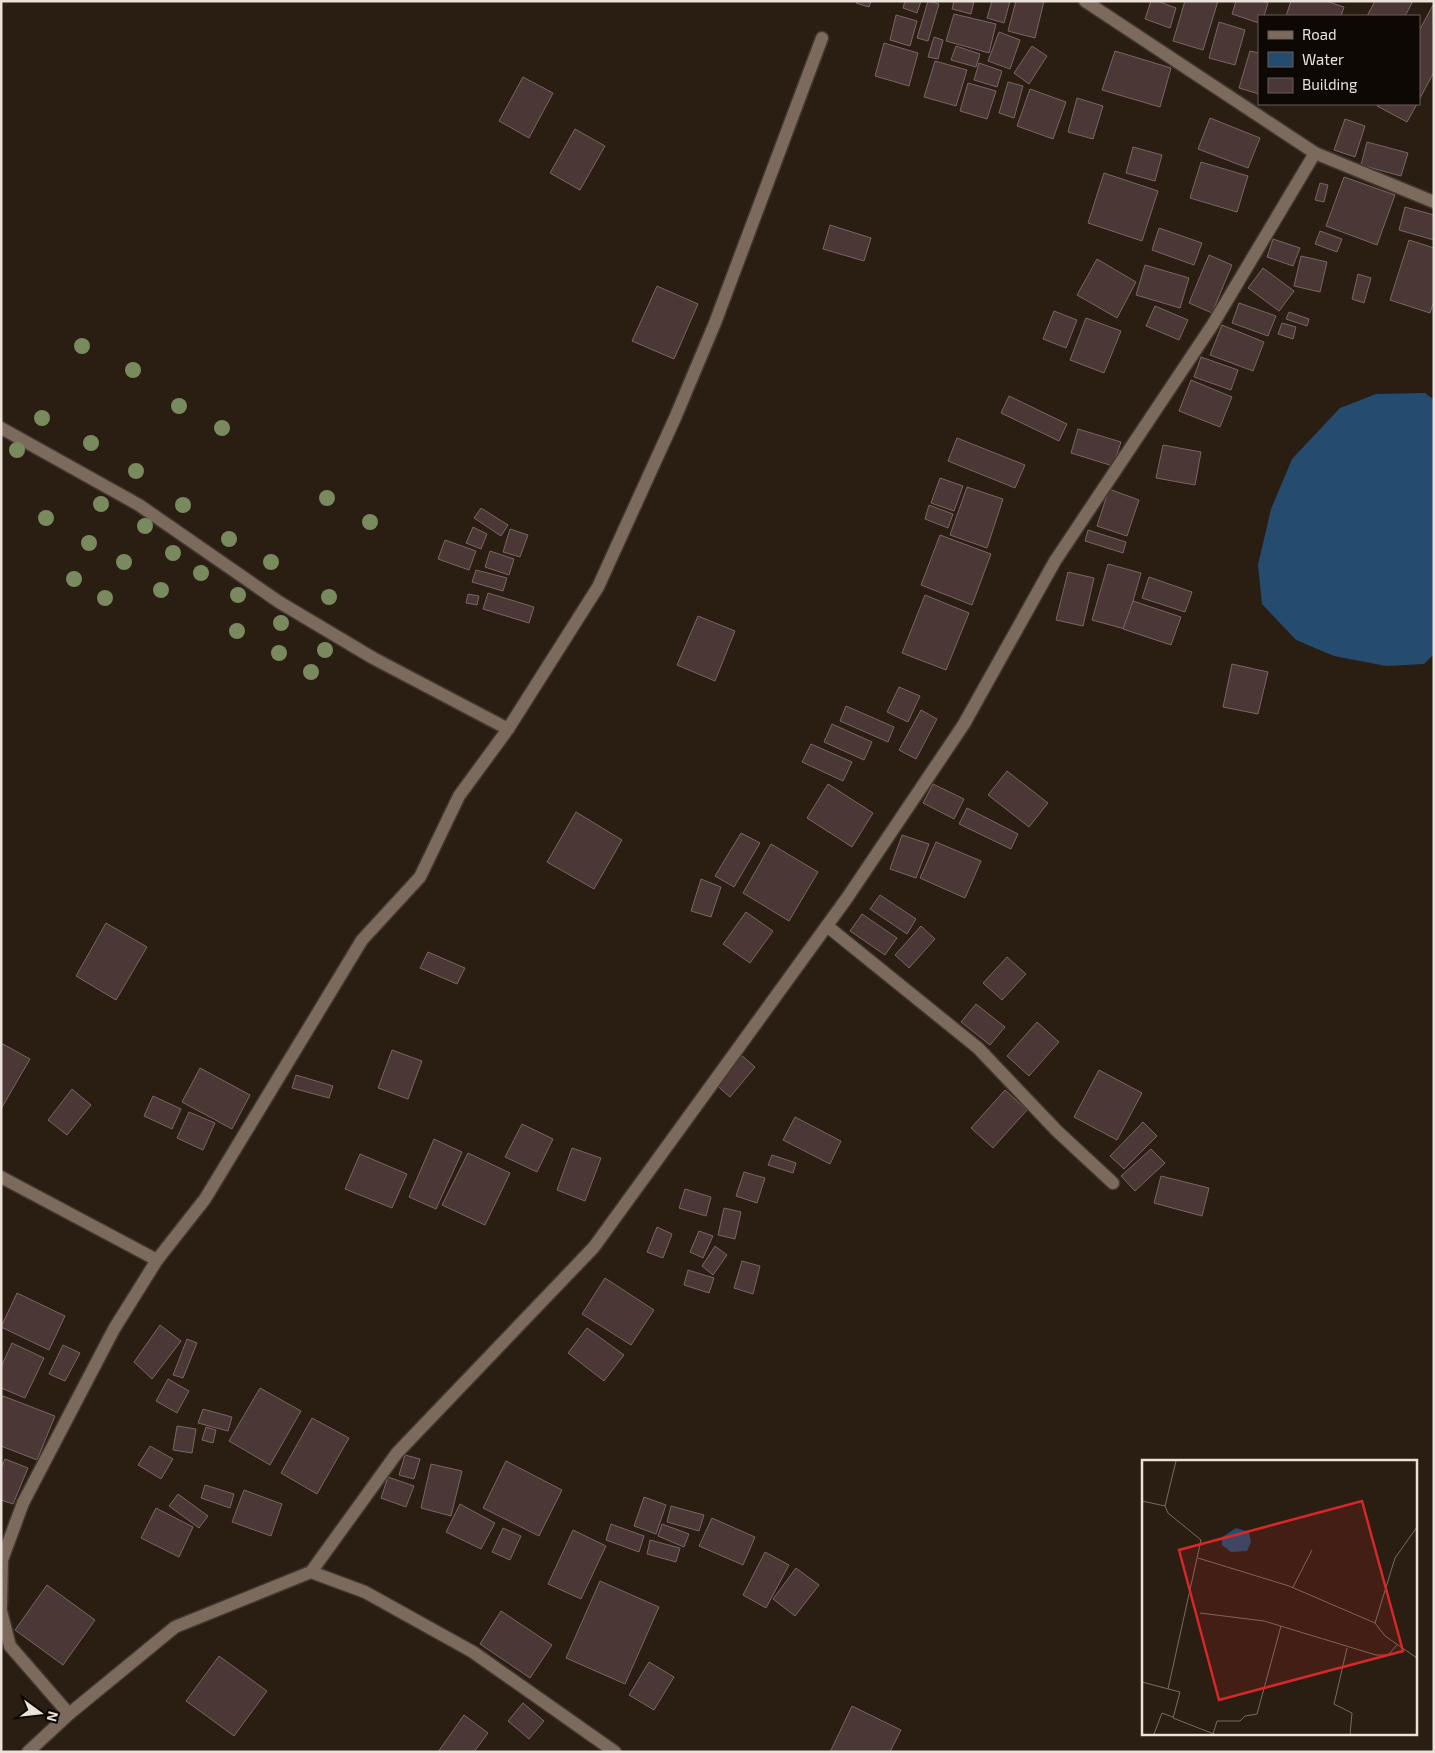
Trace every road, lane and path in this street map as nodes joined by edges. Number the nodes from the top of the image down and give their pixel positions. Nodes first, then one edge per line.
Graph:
1 (1085, 1) edge
2 (822, 38) dead end
3 (1315, 154) junction
4 (1434, 202) edge
5 (1, 428) edge
6 (508, 729) junction
7 (827, 926) junction
8 (1, 1177) edge
9 (1113, 1183) dead end
10 (157, 1260) junction
11 (311, 1572) junction
12 (1, 1606) edge
13 (1, 1611) edge
14 (69, 1714) junction
15 (28, 1752) edge
16 (615, 1752) edge

1 - 3 street
2 - 6 street
3 - 4 street
3 - 7 street
5 - 6 street
6 - 10 street
7 - 9 street
7 - 11 street
8 - 10 street
10 - 12 street
11 - 14 street
11 - 16 street
13 - 14 street
14 - 15 street

